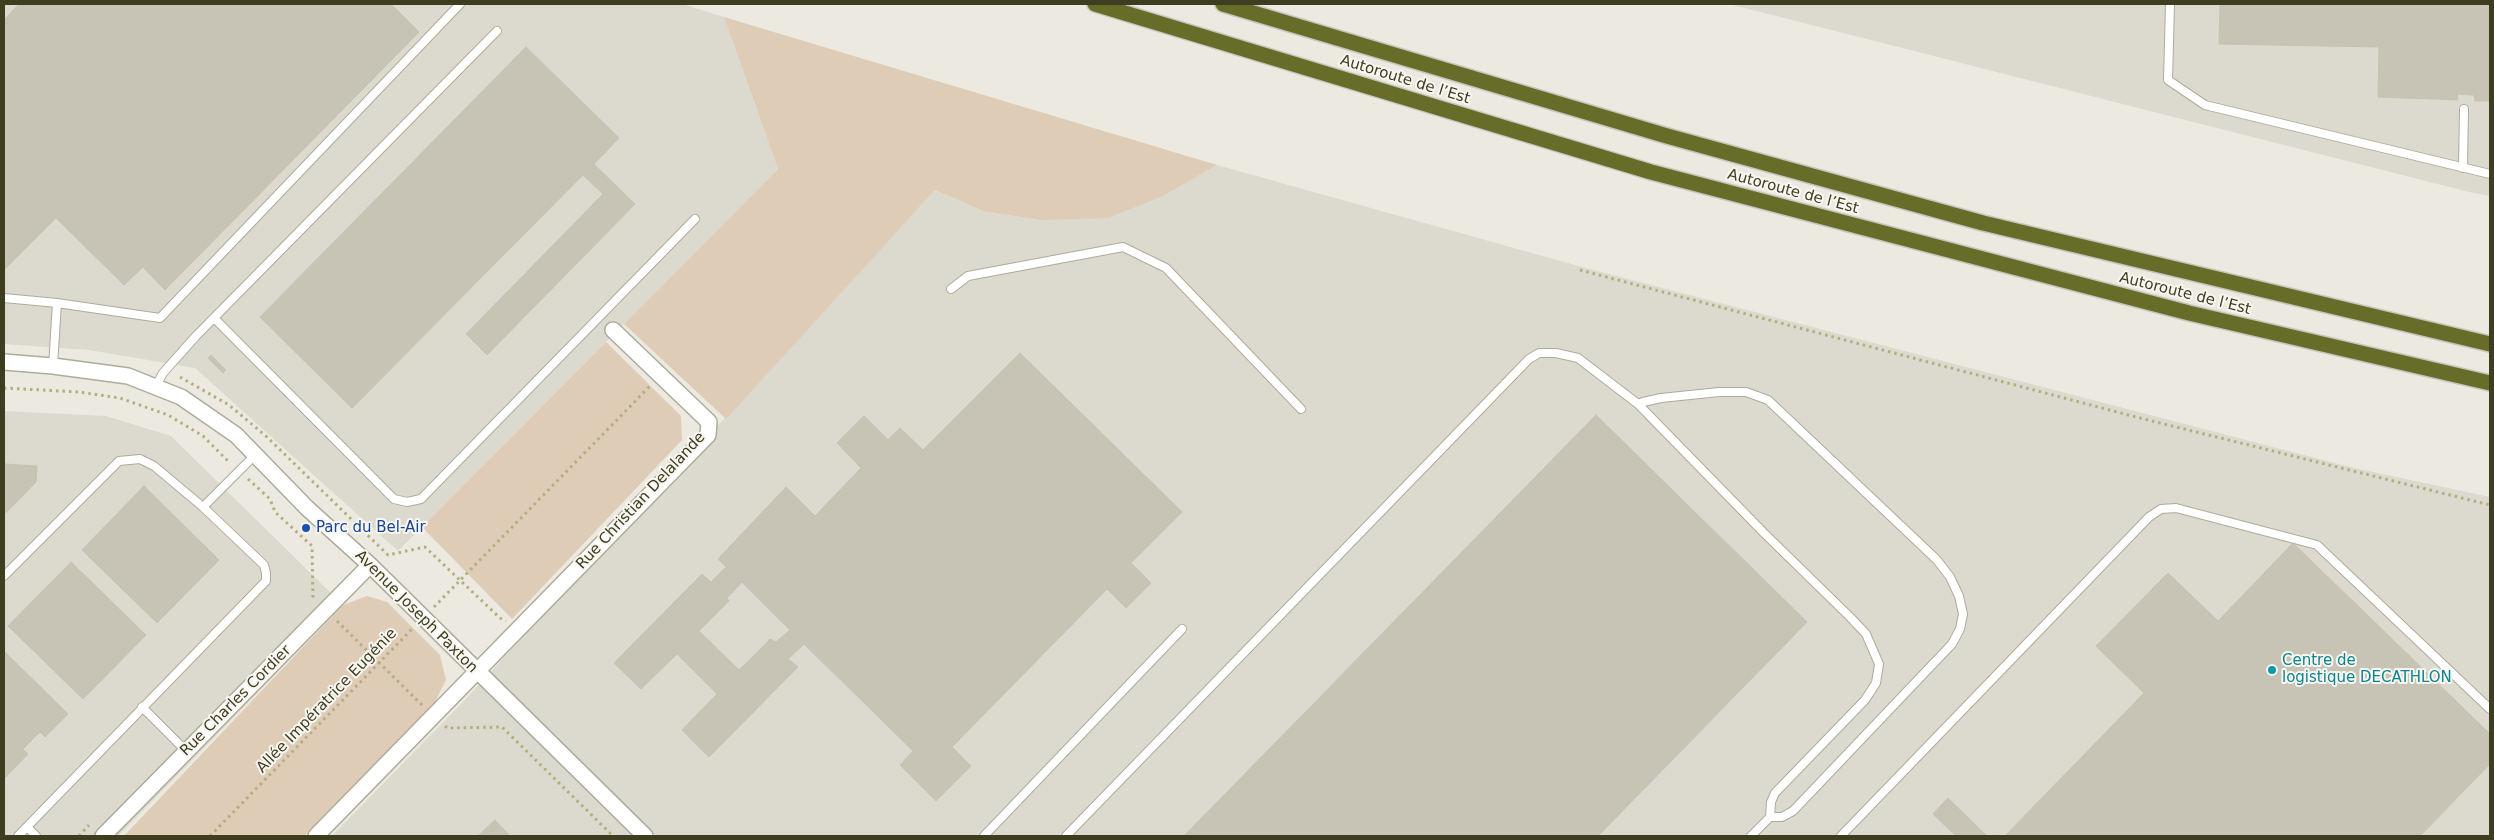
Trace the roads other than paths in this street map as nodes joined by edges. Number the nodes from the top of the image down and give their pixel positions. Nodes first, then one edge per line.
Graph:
1 (460, 4) edge
2 (1095, 4) edge
3 (1222, 4) edge
4 (2170, 4) edge
5 (497, 31) dead end
6 (2464, 109) dead end
7 (2462, 168) junction
8 (2490, 174) edge
9 (695, 219) dead end
10 (951, 289) dead end
11 (4, 298) edge
12 (57, 303) junction
13 (600, 317) junction
14 (214, 318) junction
15 (613, 330) joint
16 (2490, 344) edge
17 (4, 362) edge
18 (53, 366) junction
19 (2490, 383) edge
20 (156, 386) junction
21 (1638, 404) junction
22 (1301, 409) dead end
23 (256, 454) junction
24 (203, 507) junction
25 (370, 565) junction
26 (4, 576) edge
27 (1182, 629) dead end
28 (476, 672) junction
29 (142, 706) junction
30 (2490, 709) edge
31 (186, 751) junction
32 (1770, 817) junction
33 (27, 827) junction
34 (18, 836) edge
35 (36, 836) edge
36 (103, 836) edge
37 (316, 836) edge
38 (645, 836) edge
39 (984, 836) edge
40 (1066, 836) edge
41 (1751, 836) edge
42 (1841, 836) edge

1 - 12 lane
2 - 19 highway, Autoroute de l’Est
3 - 16 highway, Autoroute de l’Est
4 - 7 lane
5 - 14 lane
6 - 7 lane
7 - 8 lane
9 - 13 lane
10 - 22 lane
11 - 12 lane
12 - 18 lane
13 - 14 lane
13 - 15 lane
14 - 20 lane
15 - 28 street, Rue Christian Delalande
17 - 18 street, Avenue Joseph Paxton
18 - 20 street, Avenue Joseph Paxton
20 - 23 street, Avenue Joseph Paxton
21 - 32 lane
21 - 32 lane
21 - 40 lane
23 - 24 lane
23 - 25 street, Avenue Joseph Paxton
24 - 26 lane
24 - 29 lane
25 - 28 street, Avenue Joseph Paxton
25 - 31 street, Rue Charles Cordier
27 - 39 lane
28 - 37 street
28 - 38 street, Avenue Joseph Paxton
29 - 31 lane
29 - 33 lane
30 - 42 lane
31 - 36 street, Rue Charles Cordier
32 - 41 lane
33 - 34 lane
33 - 35 lane

